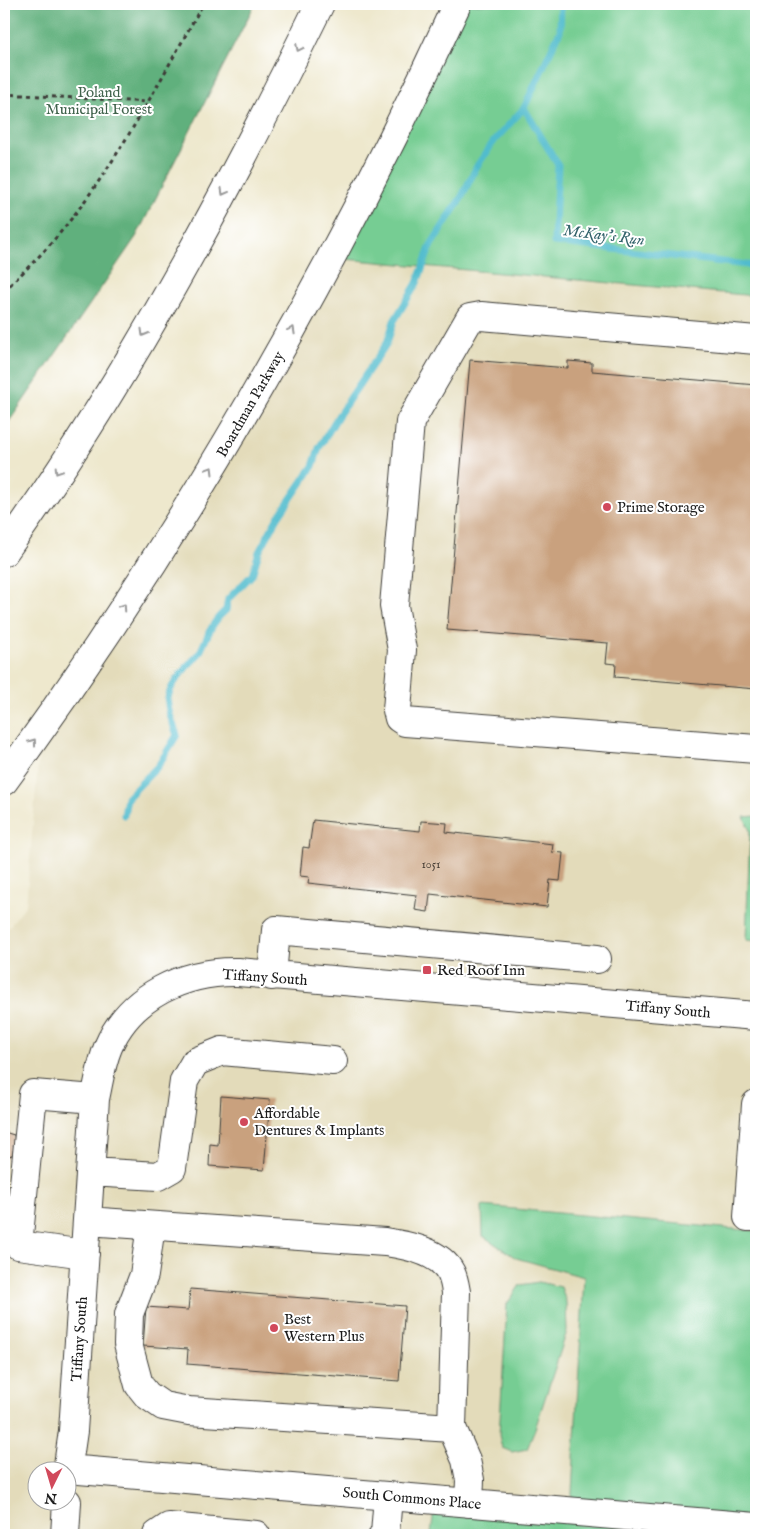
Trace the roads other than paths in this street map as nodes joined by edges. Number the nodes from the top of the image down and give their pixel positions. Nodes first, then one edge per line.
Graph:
1 (320, 4) edge
2 (457, 4) edge
3 (756, 340) edge
4 (4, 552) edge
5 (756, 749) edge
6 (4, 781) edge
7 (597, 959) dead end
8 (272, 976) junction
9 (756, 1016) edge
10 (333, 1061) dead end
11 (95, 1099) junction
12 (756, 1104) edge
13 (90, 1172) junction
14 (756, 1218) edge
15 (87, 1221) junction
16 (151, 1226) junction
17 (85, 1254) junction
18 (452, 1428) junction
19 (68, 1462) edge
20 (78, 1471) edge
21 (388, 1496) junction
22 (469, 1503) junction
23 (66, 1512) edge
24 (756, 1527) edge
25 (65, 1535) edge
26 (157, 1535) edge
27 (256, 1535) edge
28 (384, 1535) edge

1 -> 4 main road
6 -> 2 main road, Boardman Parkway
3 - 5 main road
7 - 8 main road
8 - 9 main road, Tiffany South
8 - 11 main road, Tiffany South
10 - 13 main road
11 - 13 main road, Tiffany South
11 - 17 main road
12 - 14 main road
13 - 15 main road, Tiffany South
15 - 16 main road
15 - 17 main road, Tiffany South
16 - 18 main road
16 - 18 main road
17 - 19 main road, Tiffany South
18 - 22 main road
20 - 21 main road, South Commons Place
21 - 22 main road, South Commons Place
21 - 28 main road
22 - 24 main road, South Commons Place
23 - 25 main road
26 - 27 main road

